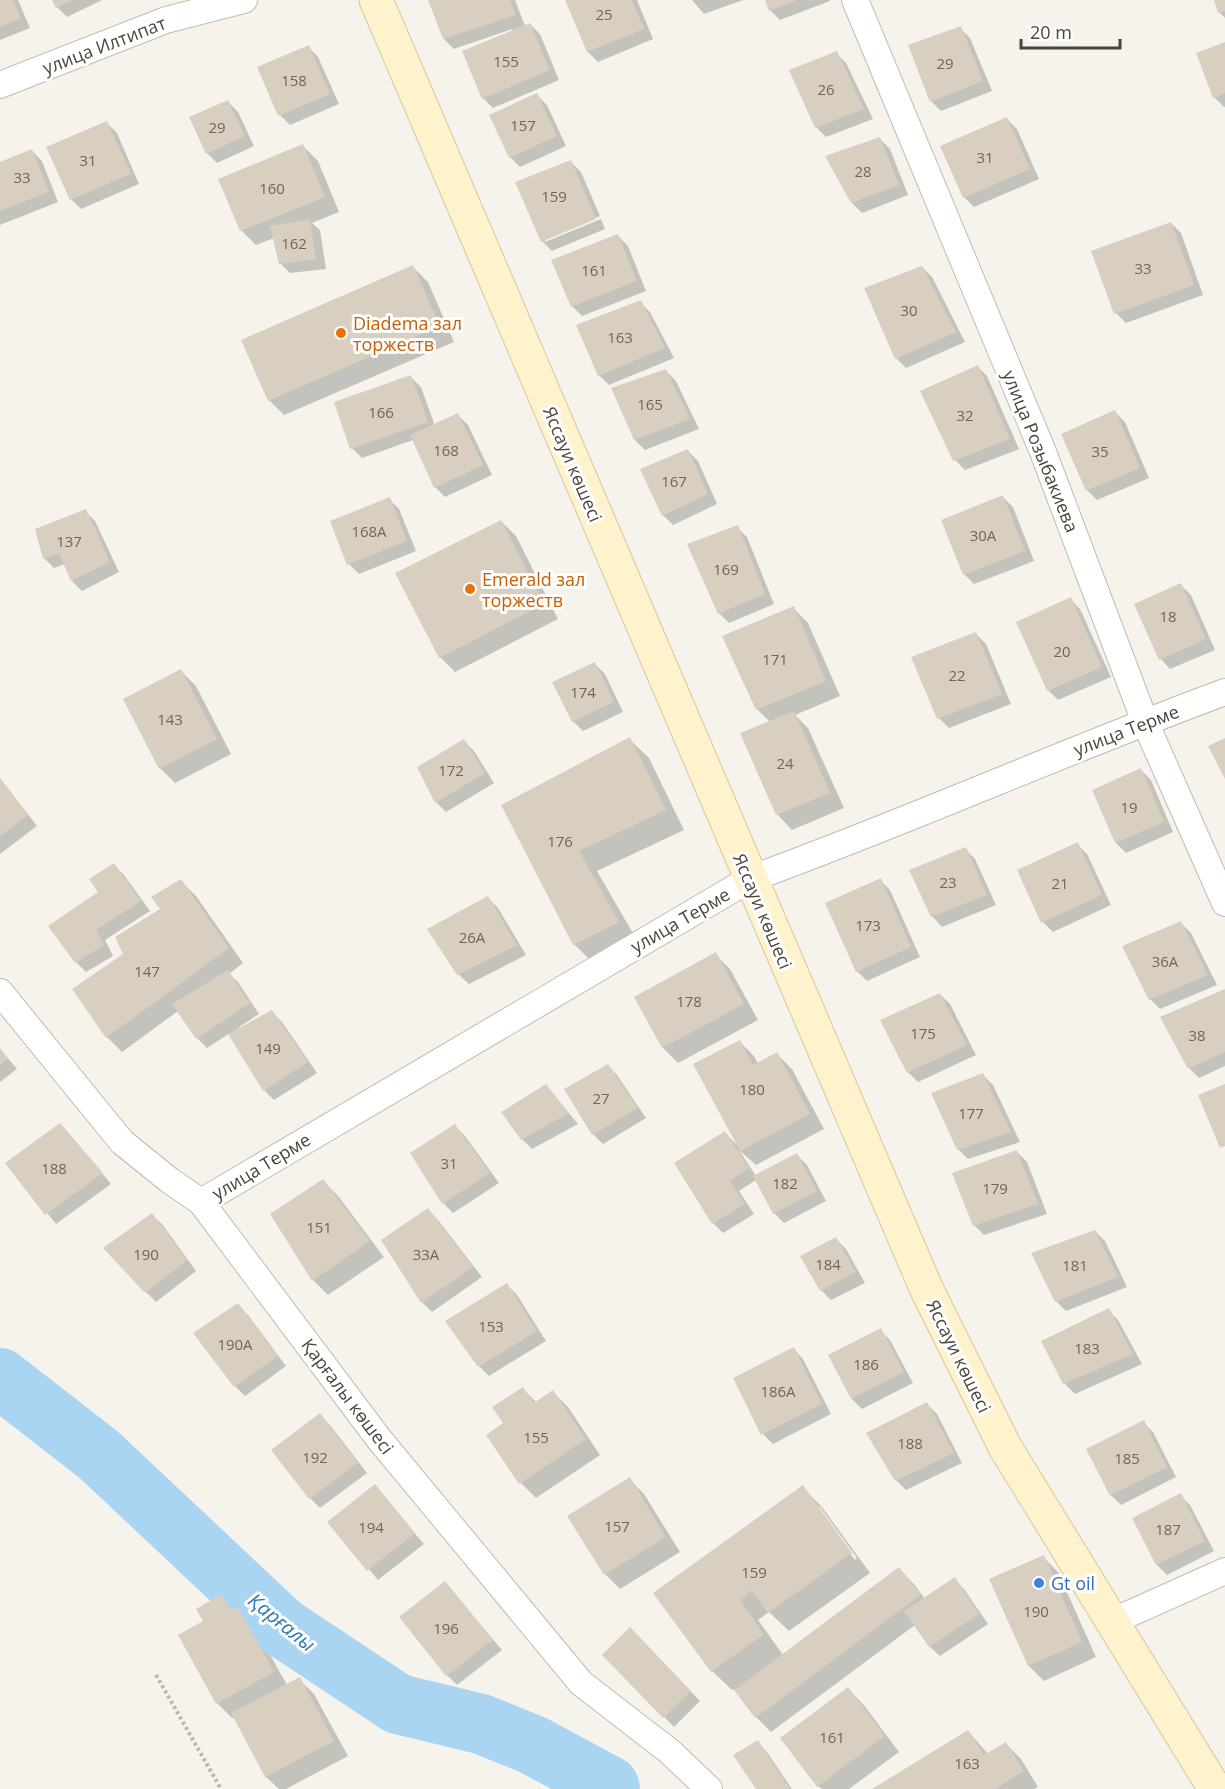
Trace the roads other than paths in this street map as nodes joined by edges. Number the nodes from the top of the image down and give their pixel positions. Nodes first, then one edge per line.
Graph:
1 (244, 0) edge
2 (376, 0) edge
3 (855, 0) edge
4 (0, 85) edge
5 (1225, 692) edge
6 (1145, 722) junction
7 (750, 879) junction
8 (1225, 903) edge
9 (0, 992) edge
10 (201, 1202) junction
11 (1225, 1571) edge
12 (1111, 1622) junction
13 (709, 1789) edge
14 (1214, 1789) edge

1 - 4 street, улица Илтипат
2 - 7 main road, Яссауи көшесі
3 - 6 street, улица Розыбакиева
5 - 6 street, улица Терме
6 - 7 street, улица Терме
6 - 8 street, улица Розыбакиева
7 - 10 street, улица Терме
7 - 12 main road, Яссауи көшесі
9 - 10 street, Қарғалы көшесі
10 - 13 street, Қарғалы көшесі
11 - 12 street
12 - 14 main road, Яссауи көшесі

